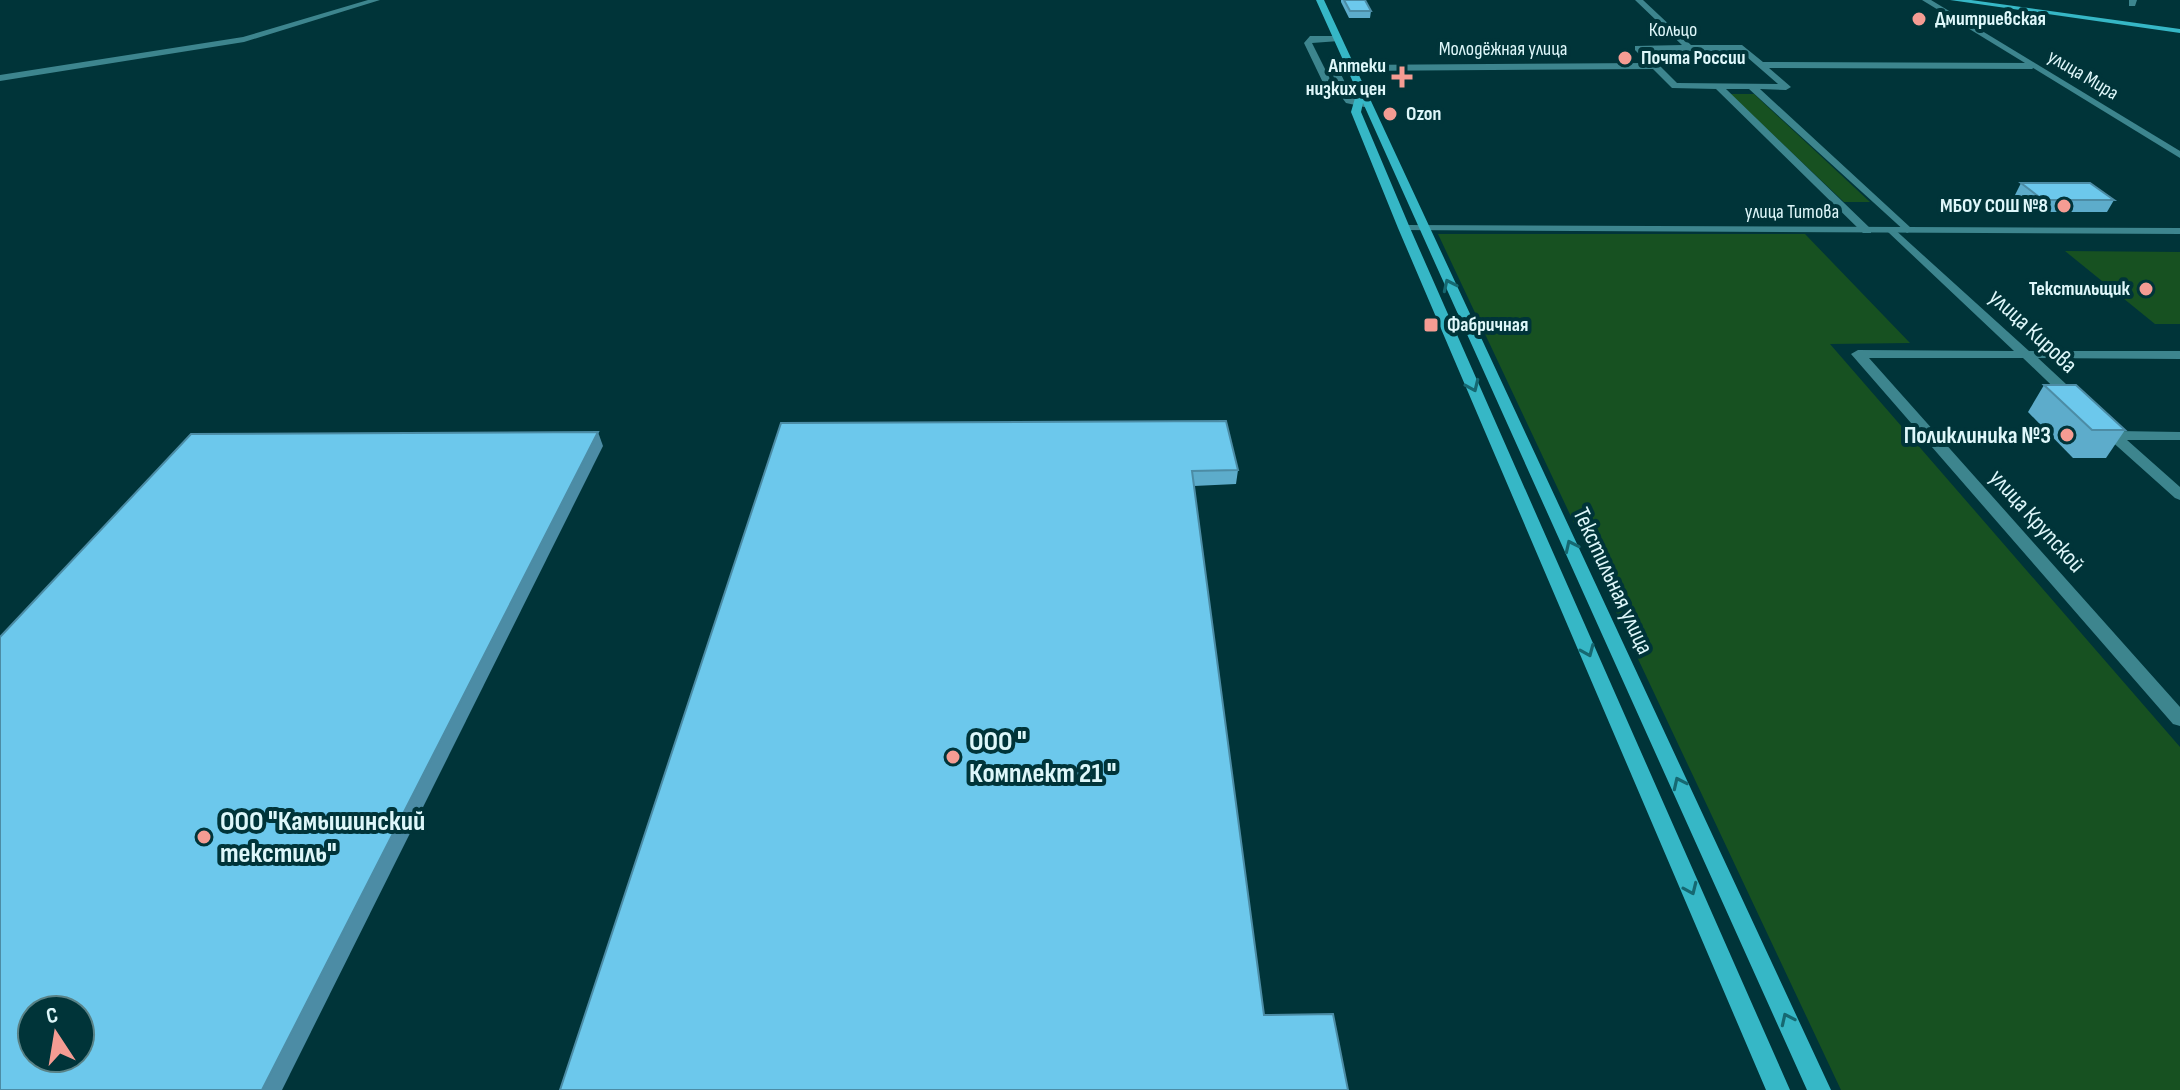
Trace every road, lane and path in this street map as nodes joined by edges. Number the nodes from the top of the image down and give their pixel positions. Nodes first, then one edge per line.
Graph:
1 (376, 0) edge
2 (1320, 0) edge
3 (1639, 0) edge
4 (1926, 0) edge
5 (1954, 0) edge
6 (2180, 31) edge
7 (1336, 39) junction
8 (1689, 48) junction
9 (1762, 65) junction
10 (1656, 66) junction
11 (2032, 66) junction
12 (1334, 68) dead end
13 (1349, 68) junction
14 (0, 78) edge
15 (1718, 86) junction
16 (1751, 86) junction
17 (1357, 101) junction
18 (2180, 155) edge
19 (1404, 228) junction
20 (1422, 228) junction
21 (1900, 230) junction
22 (1867, 231) junction
23 (2180, 231) edge
24 (2027, 354) junction
25 (2180, 355) edge
26 (2113, 435) junction
27 (2180, 436) edge
28 (2180, 495) edge
29 (2180, 719) edge
30 (1778, 1090) edge
31 (1819, 1090) edge

1 - 14 street
2 - 7 main road, Текстильная улица
3 - 8 street
4 - 11 street, улица Мира
5 - 6 main road
7 - 13 main road, Текстильная улица
7 - 17 street
8 - 9 street, Кольцо
8 - 10 street, Кольцо
9 - 11 street
9 - 16 street, Кольцо
10 - 13 street, Молодёжная улица
10 - 15 street, Кольцо
11 - 18 street, улица Мира
12 - 17 street
13 - 17 main road, Текстильная улица
15 - 16 street, Кольцо
15 - 22 street
16 - 21 street, улица Кирова
17 - 19 main road, Текстильная улица
17 - 20 main road, Текстильная улица
19 - 20 street, улица Титова
19 -> 30 main road, Текстильная улица
20 - 22 street, улица Титова
31 -> 20 main road, Текстильная улица
21 - 22 street, улица Титова
21 - 23 street, улица Титова
21 - 24 street, улица Кирова
24 - 25 street
24 - 26 street, улица Кирова
24 - 29 street, улица Крупской
26 - 27 street
26 - 28 street, улица Кирова

